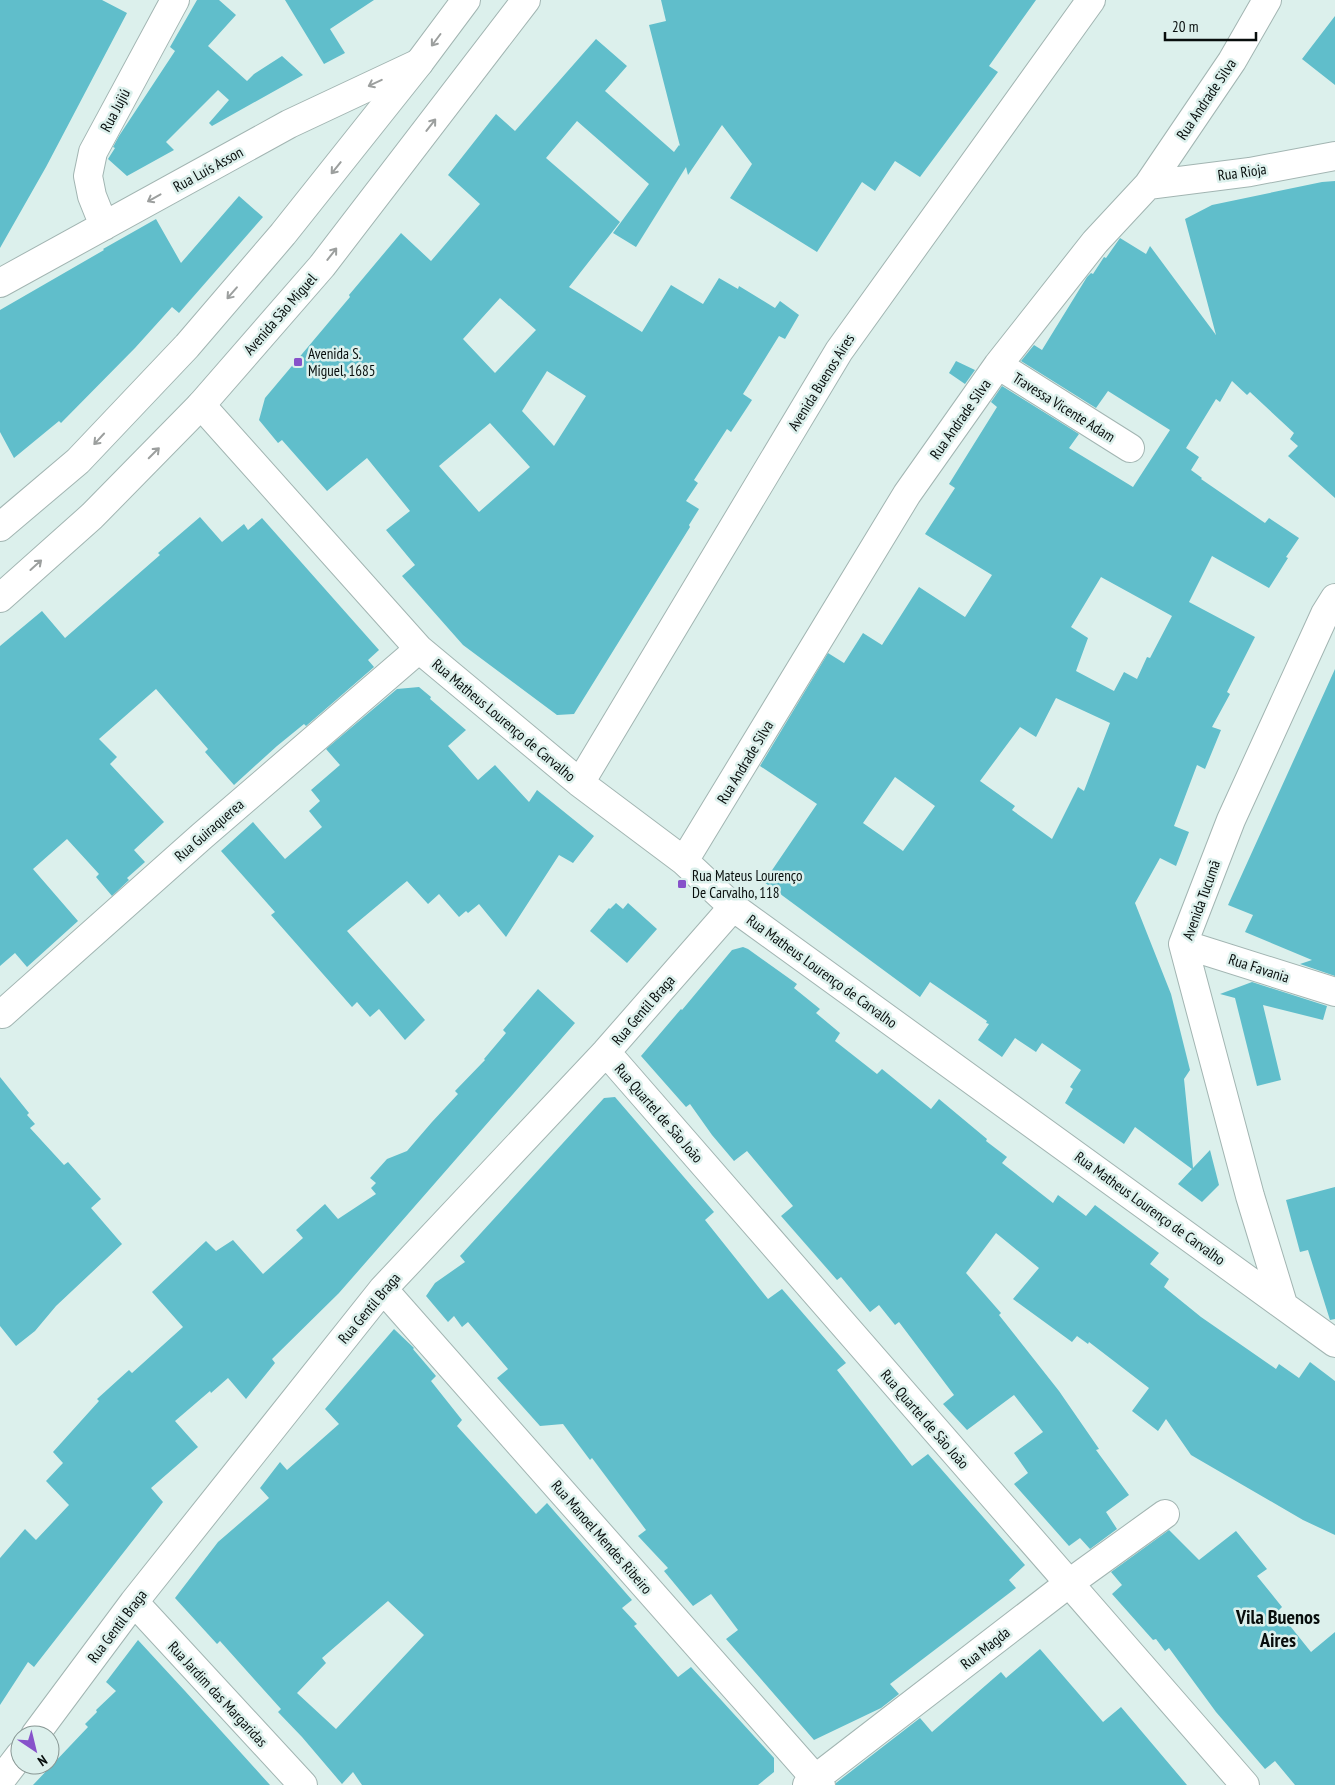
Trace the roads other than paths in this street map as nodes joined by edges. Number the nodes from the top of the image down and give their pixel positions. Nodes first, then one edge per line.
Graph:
1 (175, 0) edge
2 (466, 0) edge
3 (526, 0) edge
4 (1091, 0) edge
5 (1267, 0) edge
6 (420, 63) junction
7 (1335, 156) edge
8 (1148, 185) junction
9 (104, 226) junction
10 (0, 283) edge
11 (998, 365) junction
12 (201, 405) junction
13 (1130, 448) dead end
14 (0, 527) edge
15 (0, 598) edge
16 (1335, 598) edge
17 (418, 649) junction
18 (580, 783) junction
19 (684, 861) junction
20 (733, 907) junction
21 (1183, 944) junction
22 (1335, 992) edge
23 (2, 1014) dead end
24 (606, 1052) junction
25 (383, 1289) junction
26 (1283, 1304) junction
27 (1335, 1343) edge
28 (1165, 1514) dead end
29 (1068, 1584) junction
30 (134, 1602) junction
31 (42, 1725) edge
32 (10, 1768) edge
33 (0, 1781) edge
34 (814, 1783) edge
35 (303, 1785) edge
36 (1245, 1785) edge

1 - 9 street, Rua Jujiú
2 -> 6 street
12 -> 3 street, Avenida São Miguel
4 - 18 street, Avenida Buenos Aires
5 - 8 street, Rua Andrade Silva
6 -> 9 street, Rua Luís Asson
6 -> 14 street
7 - 8 street, Rua Rioja
8 - 11 street, Rua Andrade Silva
9 - 10 street, Rua Luís Asson
11 - 13 street, Travessa Vicente Adam
11 - 19 street, Rua Andrade Silva
15 -> 12 street, Avenida São Miguel
12 - 17 street, Rua Matheus Lourenço de Carvalho
16 - 21 street, Avenida Tucumã
17 - 18 street, Rua Matheus Lourenço de Carvalho
17 - 23 street, Rua Guiraquerea
18 - 19 street, Rua Matheus Lourenço de Carvalho
19 - 20 street, Rua Matheus Lourenço de Carvalho
20 - 24 street, Rua Gentil Braga
20 - 26 street, Rua Matheus Lourenço de Carvalho
21 - 22 street, Rua Favania
21 - 26 street, Avenida Tucumã
24 - 25 street, Rua Gentil Braga
24 - 29 street, Rua Quartel de São João
25 - 30 street, Rua Gentil Braga
25 - 34 street, Rua Manoel Mendes Ribeiro
26 - 27 street, Rua Matheus Lourenço de Carvalho
28 - 29 street, Rua Magda
29 - 34 street, Rua Magda
29 - 36 street, Rua Quartel de São João
30 - 31 street, Rua Gentil Braga
30 - 35 street, Rua Jardim das Margaridas
32 - 33 street

